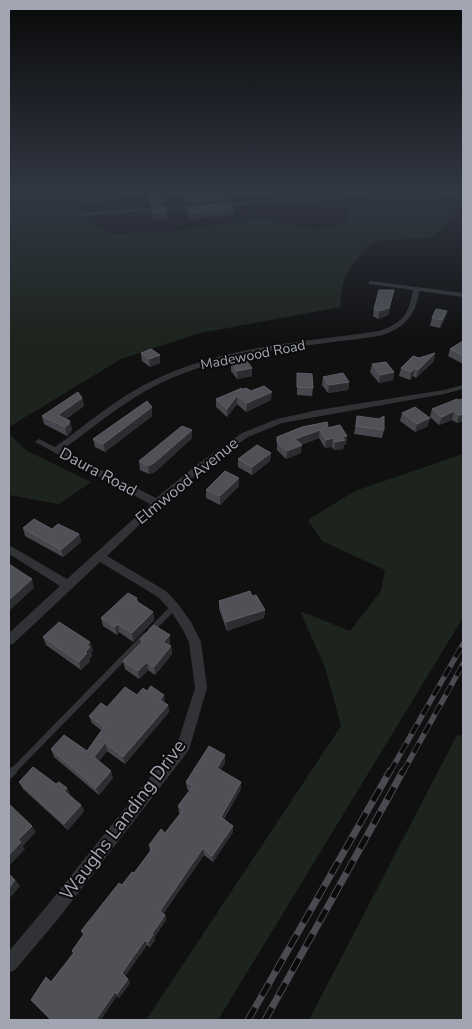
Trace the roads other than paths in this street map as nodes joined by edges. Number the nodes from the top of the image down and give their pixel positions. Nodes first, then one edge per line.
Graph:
1 (371, 283) dead end
2 (416, 289) junction
3 (463, 295) edge
4 (463, 387) edge
5 (39, 442) dead end
6 (56, 450) junction
7 (157, 503) junction
8 (9, 549) edge
9 (99, 556) junction
10 (68, 585) junction
11 (174, 607) junction
12 (9, 640) edge
13 (9, 775) edge
14 (9, 964) edge

1 - 2 street
2 - 3 street
2 - 6 street, Madewood Road
4 - 7 street, Elmwood Avenue
5 - 6 street, Daura Road
6 - 7 street, Daura Road
7 - 9 street, Elmwood Avenue
8 - 10 street
9 - 10 street, Elmwood Avenue
9 - 11 street, Waughs Landing Drive
10 - 12 street, Elmwood Avenue
11 - 13 lane
11 - 14 street, Waughs Landing Drive

